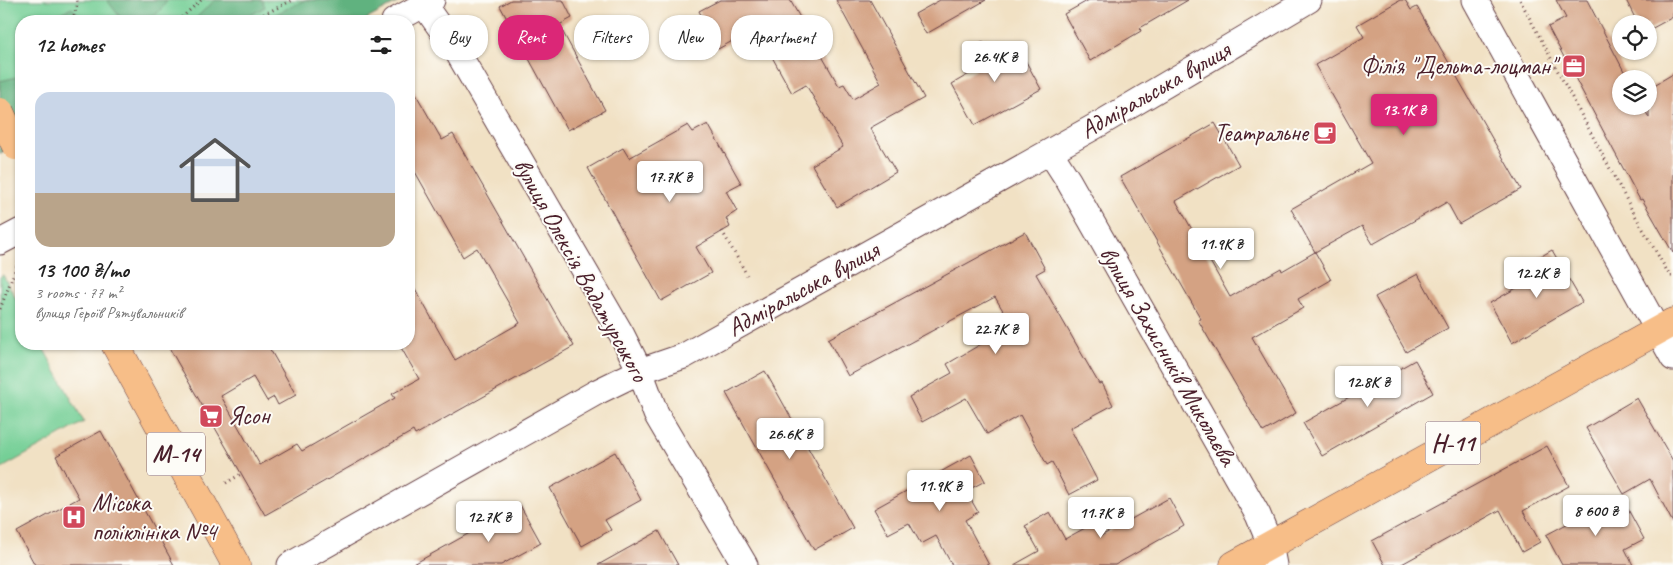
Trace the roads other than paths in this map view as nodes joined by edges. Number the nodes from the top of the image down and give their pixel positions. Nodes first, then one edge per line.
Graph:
1 (1309, 0) edge
2 (1475, 0) edge
3 (428, 2) edge
4 (405, 15) edge
5 (0, 112) edge
6 (15, 142) edge
7 (1050, 152) junction
8 (15, 233) edge
9 (0, 242) edge
10 (1665, 326) edge
11 (118, 350) edge
12 (1673, 358) edge
13 (640, 371) junction
14 (1272, 555) edge
15 (236, 565) edge
16 (290, 565) edge
17 (745, 565) edge
18 (1234, 565) edge

1 - 7 street, Адміральська вулиця
2 - 10 street
3 - 4 street
3 - 13 street, вулиця Олексія Вадатурського
5 - 6 main road, bridge
7 - 13 street, Адміральська вулиця
7 - 14 street, вулиця Захисників Миколаєва
8 - 9 street
10 - 12 street
10 - 14 main road, Н-11
11 - 15 main road, М-14
13 - 16 street, Адміральська вулиця
13 - 17 street, вулиця Олексія Вадатурського
14 - 18 main road, Н-11

